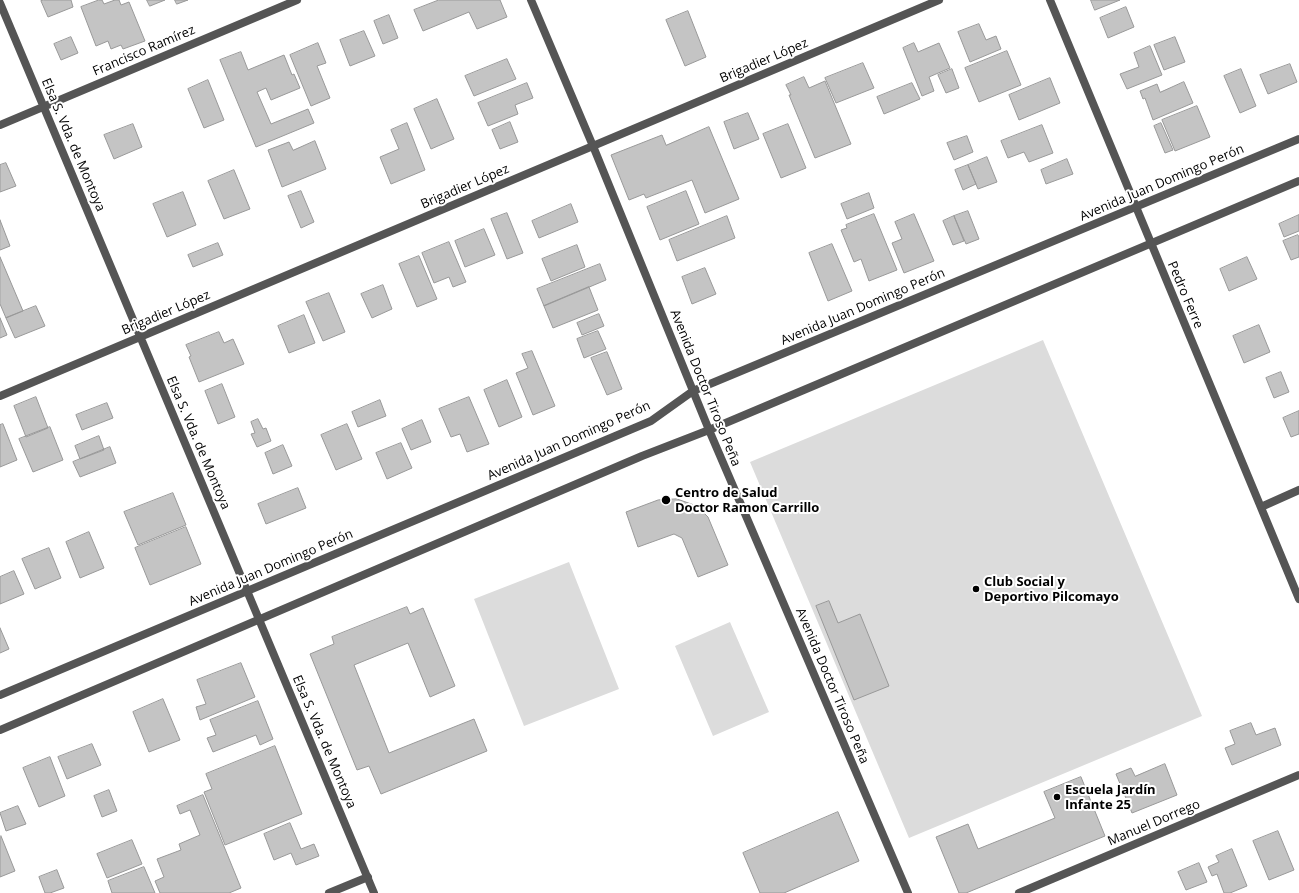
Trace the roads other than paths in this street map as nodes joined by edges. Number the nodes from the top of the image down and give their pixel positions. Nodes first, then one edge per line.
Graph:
1 (298, 0) edge
2 (531, 0) edge
3 (939, 0) edge
4 (1050, 0) edge
5 (0, 3) edge
6 (44, 106) junction
7 (0, 125) edge
8 (1299, 139) edge
9 (593, 146) junction
10 (1299, 181) edge
11 (1136, 207) junction
12 (1151, 243) junction
13 (140, 337) junction
14 (693, 391) junction
15 (0, 396) edge
16 (709, 430) junction
17 (1299, 490) edge
18 (1260, 507) junction
19 (247, 591) junction
20 (1299, 599) edge
21 (259, 619) junction
22 (0, 695) edge
23 (0, 730) edge
24 (1299, 775) edge
25 (368, 877) junction
26 (329, 893) edge
27 (374, 893) edge
28 (908, 893) edge
29 (1019, 893) edge

1 - 6 street, Francisco Ramírez
2 - 9 street, Avenida Doctor Tiroso Peña
3 - 9 street, Brigadier López
4 - 11 street, Pedro Ferre
5 - 6 street, Elsa S. Vda. de Montoya
6 - 7 street, Francisco Ramírez
6 - 13 street, Elsa S. Vda. de Montoya
8 - 11 street, Avenida Juan Domingo Perón
9 - 13 street, Brigadier López
9 - 14 street, Avenida Doctor Tiroso Peña
10 - 12 street
11 - 12 street, Pedro Ferre
11 - 14 street, Avenida Juan Domingo Perón
12 - 16 street
12 - 18 street, Pedro Ferre
13 - 15 street, Brigadier López
13 - 19 street, Elsa S. Vda. de Montoya
14 - 16 street, Avenida Doctor Tiroso Peña
14 - 19 street, Avenida Juan Domingo Perón
16 - 21 street
16 - 28 street, Avenida Doctor Tiroso Peña
17 - 18 street
18 - 20 street, Pedro Ferre
19 - 21 street, Elsa S. Vda. de Montoya
19 - 22 street, Avenida Juan Domingo Perón
21 - 23 street
21 - 25 street, Elsa S. Vda. de Montoya
24 - 29 street, Manuel Dorrego
25 - 26 street
25 - 27 street, Elsa S. Vda. de Montoya

